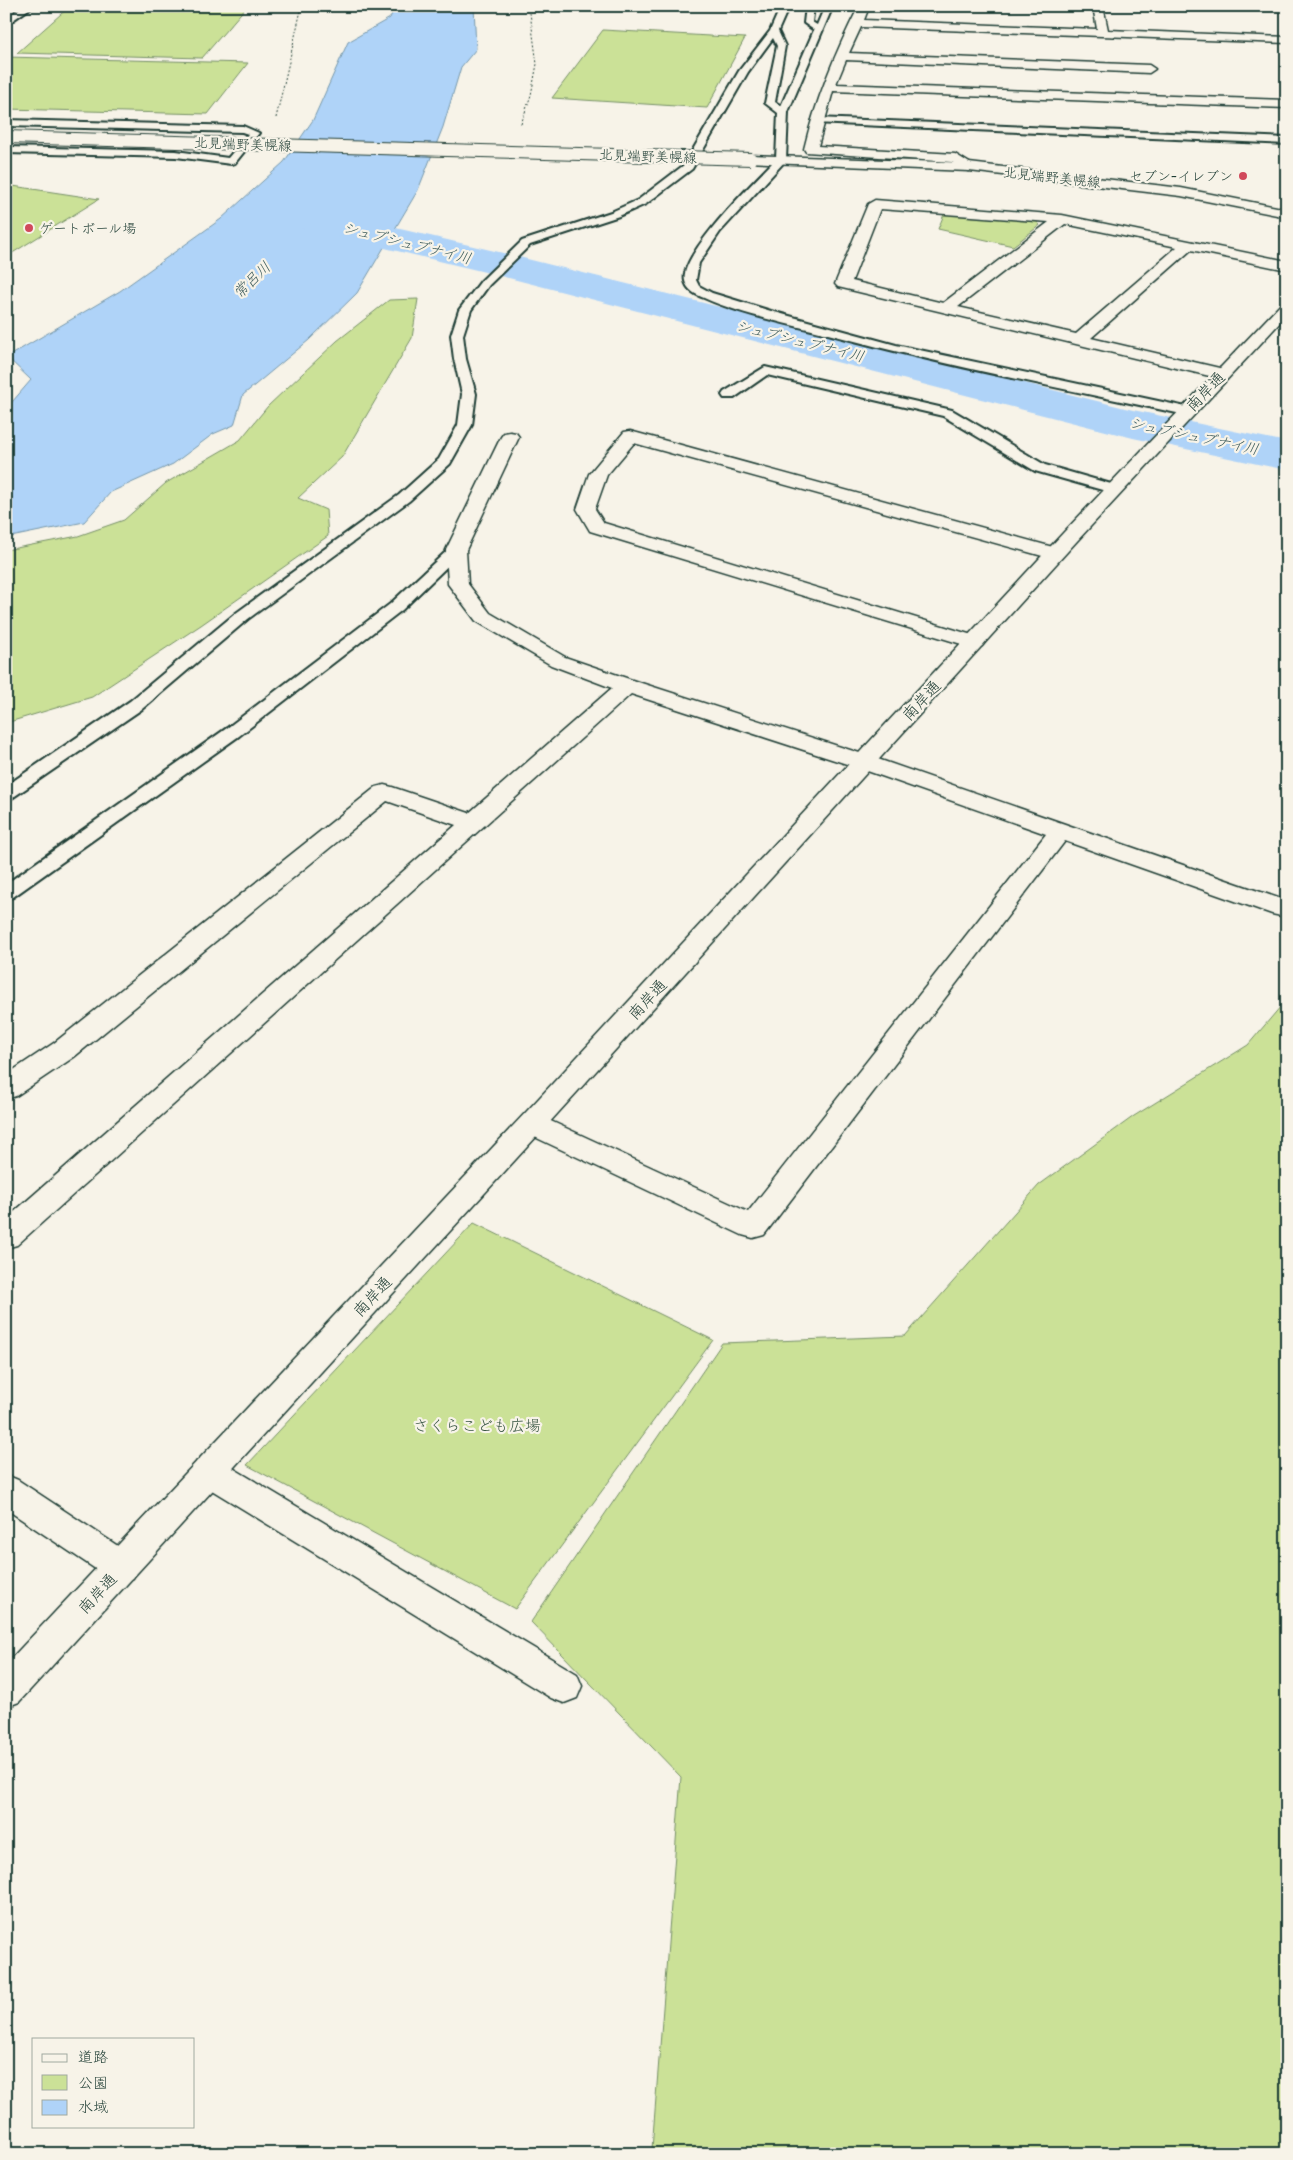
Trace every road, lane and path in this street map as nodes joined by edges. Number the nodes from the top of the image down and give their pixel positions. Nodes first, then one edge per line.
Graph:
1 (29, 6) edge
2 (302, 6) edge
3 (542, 6) edge
4 (785, 6) edge
5 (810, 6) edge
6 (829, 6) edge
7 (865, 6) edge
8 (1098, 6) edge
9 (6, 22) edge
10 (856, 23) junction
11 (818, 29) junction
12 (774, 32) junction
13 (1103, 32) junction
14 (1287, 40) edge
15 (844, 56) junction
16 (828, 88) junction
17 (1160, 100) junction
18 (1287, 104) edge
19 (783, 112) junction
20 (816, 121) junction
21 (6, 123) edge
22 (243, 129) junction
23 (518, 130) dead end
24 (6, 137) edge
25 (1287, 141) edge
26 (6, 150) edge
27 (781, 160) junction
28 (969, 167) junction
29 (1287, 213) edge
30 (1062, 219) junction
31 (1189, 245) junction
32 (1287, 266) edge
33 (1287, 306) edge
34 (946, 308) junction
35 (1079, 340) junction
36 (1222, 374) junction
37 (729, 395) dead end
38 (1176, 423) junction
39 (510, 436) dead end
40 (1113, 489) junction
41 (456, 550) junction
42 (1053, 552) junction
43 (975, 642) junction
44 (627, 686) junction
45 (864, 762) junction
46 (6, 794) edge
47 (474, 823) junction
48 (1060, 831) junction
49 (6, 893) edge
50 (1281, 908) dead end
51 (6, 1089) edge
52 (532, 1124) junction
53 (6, 1237) edge
54 (210, 1471) junction
55 (6, 1490) edge
56 (121, 1567) junction
57 (564, 1686) dead end
58 (6, 1690) edge

1 - 9 lane
2 - 22 path
3 - 23 path
4 - 12 lane
5 - 11 lane
6 - 11 lane
7 - 10 street
8 - 13 street
10 - 13 street
10 - 15 street
11 - 19 lane
12 - 19 lane
12 - 46 lane
13 - 14 street
15 - 16 street
15 - 17 street
16 - 17 street
16 - 20 street
17 - 18 street
19 - 27 lane
20 - 25 lane
20 - 28 street
21 - 22 lane
22 - 26 lane
24 - 27 street, 北見端野美幌線, bridge
27 - 28 street, 北見端野美幌線
27 - 38 lane
28 - 29 street, 北見端野美幌線
30 - 31 street
30 - 34 street
30 - 34 street
31 - 32 street
31 - 35 street
33 - 36 street, 南岸通
34 - 35 street
35 - 36 street
36 - 38 street, 南岸通
37 - 40 lane
38 - 40 street, 南岸通
39 - 41 street
40 - 42 street, 南岸通
41 - 44 street
41 - 49 lane
42 - 43 street, 南岸通
42 - 43 street
43 - 45 street, 南岸通
44 - 45 street
44 - 47 street
45 - 48 street
45 - 52 street, 南岸通
47 - 51 street
47 - 53 street
48 - 50 street
48 - 52 street
52 - 54 street, 南岸通
54 - 56 street, 南岸通
54 - 57 street
55 - 56 street
56 - 58 street, 南岸通

